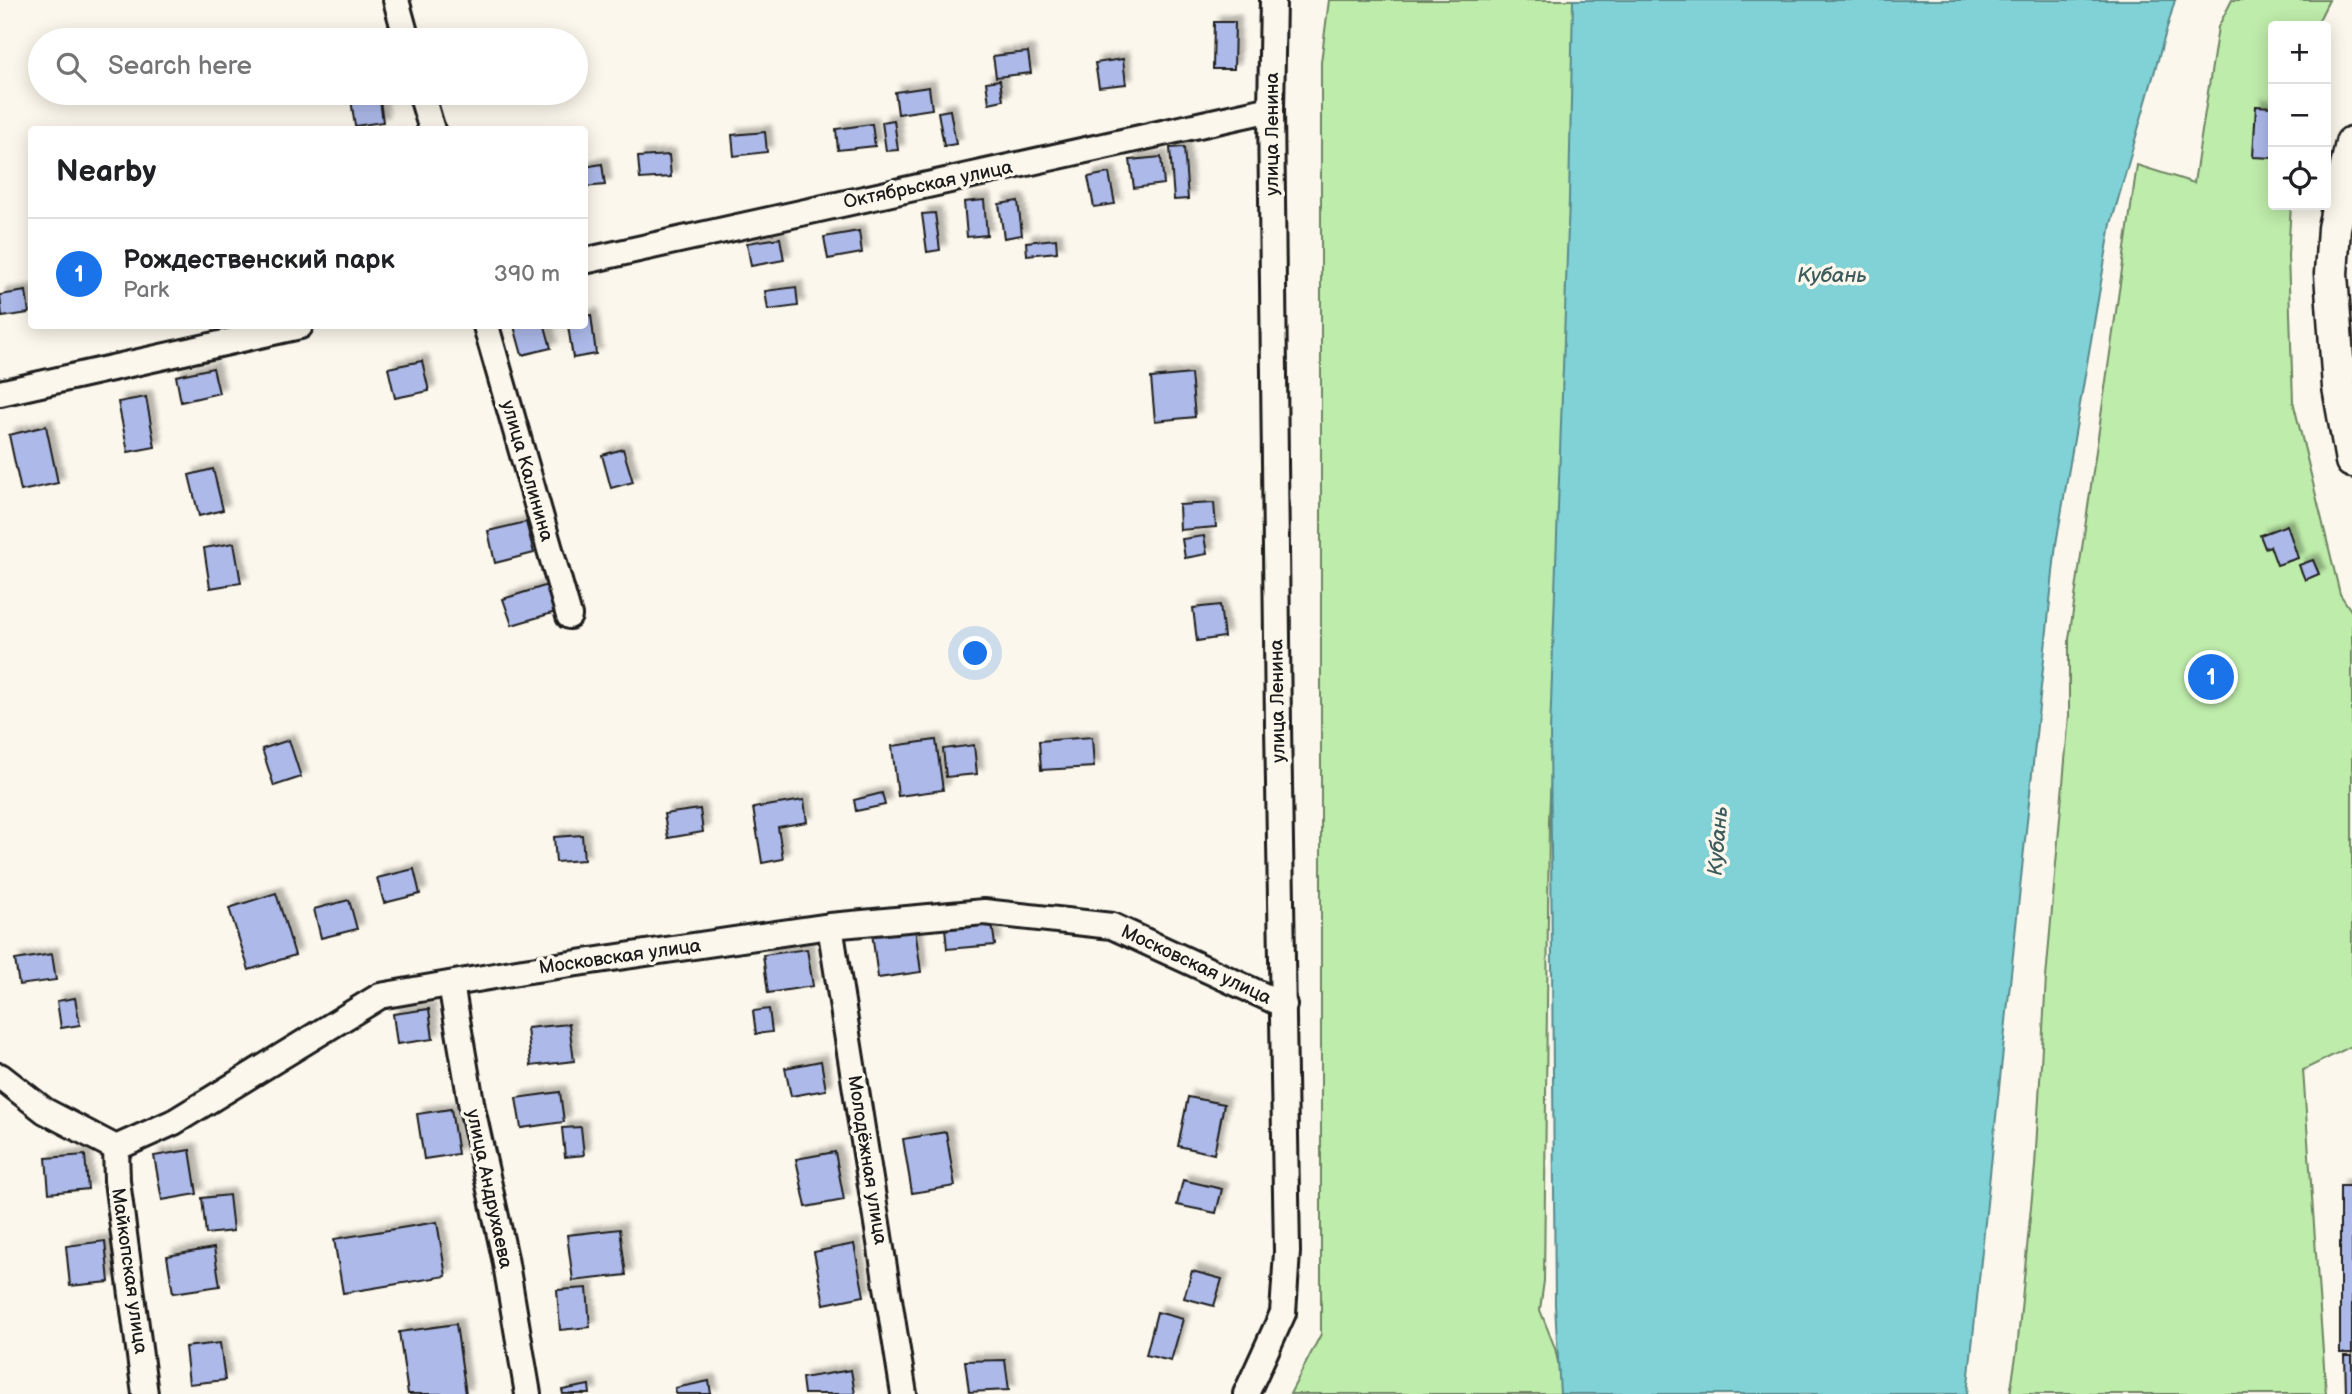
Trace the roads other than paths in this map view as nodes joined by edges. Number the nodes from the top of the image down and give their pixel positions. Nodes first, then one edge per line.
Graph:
1 (396, 0) edge
2 (1273, 0) edge
3 (404, 28) edge
4 (425, 105) edge
5 (1271, 109) junction
6 (431, 126) edge
7 (2352, 143) edge
8 (588, 260) edge
9 (287, 329) edge
10 (487, 329) edge
11 (0, 393) edge
12 (2352, 461) edge
13 (569, 616) dead end
14 (830, 926) junction
15 (450, 984) junction
16 (1284, 1005) junction
17 (0, 1076) edge
18 (116, 1148) junction
19 (145, 1394) edge
20 (528, 1394) edge
21 (904, 1394) edge
22 (1246, 1394) edge

1 - 3 street
2 - 5 street, улица Ленина
4 - 6 street
5 - 8 street, Октябрьская улица
5 - 16 street, улица Ленина
7 - 12 main road
9 - 11 street
10 - 13 street, улица Калинина
14 - 15 street, Московская улица
14 - 16 street, Московская улица
14 - 21 street, Молодёжная улица
15 - 18 street, Московская улица
15 - 20 street, улица Андрухаева
16 - 22 street, улица Ленина
17 - 18 street
18 - 19 street, Майкопская улица

